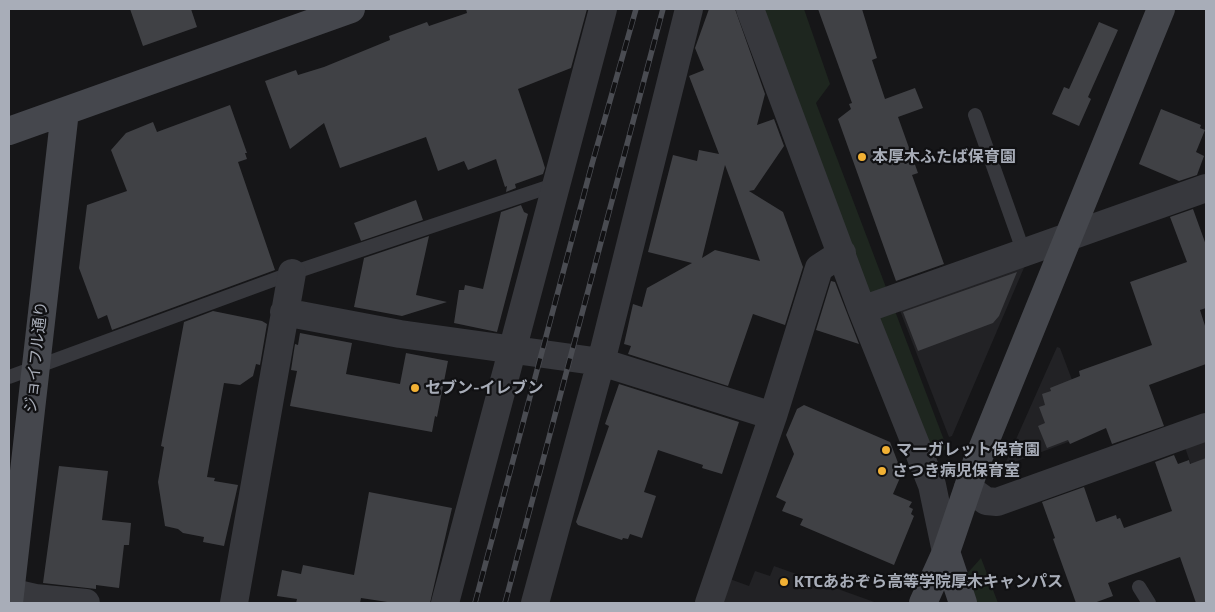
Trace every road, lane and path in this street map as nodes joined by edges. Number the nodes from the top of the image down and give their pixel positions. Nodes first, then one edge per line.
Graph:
1 (351, 9) edge
2 (603, 9) edge
3 (689, 9) edge
4 (750, 9) edge
5 (1160, 9) edge
6 (64, 110) junction
7 (974, 115) dead end
8 (9, 131) edge
9 (554, 185) junction
10 (1206, 188) edge
11 (1066, 238) junction
12 (842, 253) junction
13 (1024, 253) junction
14 (292, 273) junction
15 (862, 310) junction
16 (284, 312) junction
17 (512, 351) junction
18 (601, 362) junction
19 (35, 368) junction
20 (9, 377) edge
21 (773, 416) junction
22 (1206, 427) edge
23 (968, 488) junction
24 (946, 552) junction
25 (1139, 588) dead end
26 (10, 596) edge
27 (86, 603) edge
28 (234, 603) edge
29 (445, 603) edge
30 (535, 603) edge
31 (709, 603) edge
32 (922, 603) edge
33 (963, 603) edge
34 (1149, 603) edge

1 - 6 street
2 - 9 street
3 - 18 street
4 - 12 street
5 - 11 street
6 - 8 street
6 - 19 street, ジョイフル通り
7 - 13 lane
9 - 14 lane
9 - 17 street
10 - 11 street
11 - 13 street
11 - 23 street
12 - 15 street
12 - 21 street
13 - 15 street
14 - 16 street
14 - 19 lane
15 - 24 street
16 - 17 street
16 - 28 street
17 - 18 street
17 - 29 street
18 - 21 street
18 - 30 street
19 - 20 lane
19 - 26 street, ジョイフル通り
21 - 31 street
22 - 23 street
23 - 24 street
24 - 32 street
24 - 33 street
25 - 34 lane
26 - 27 street

